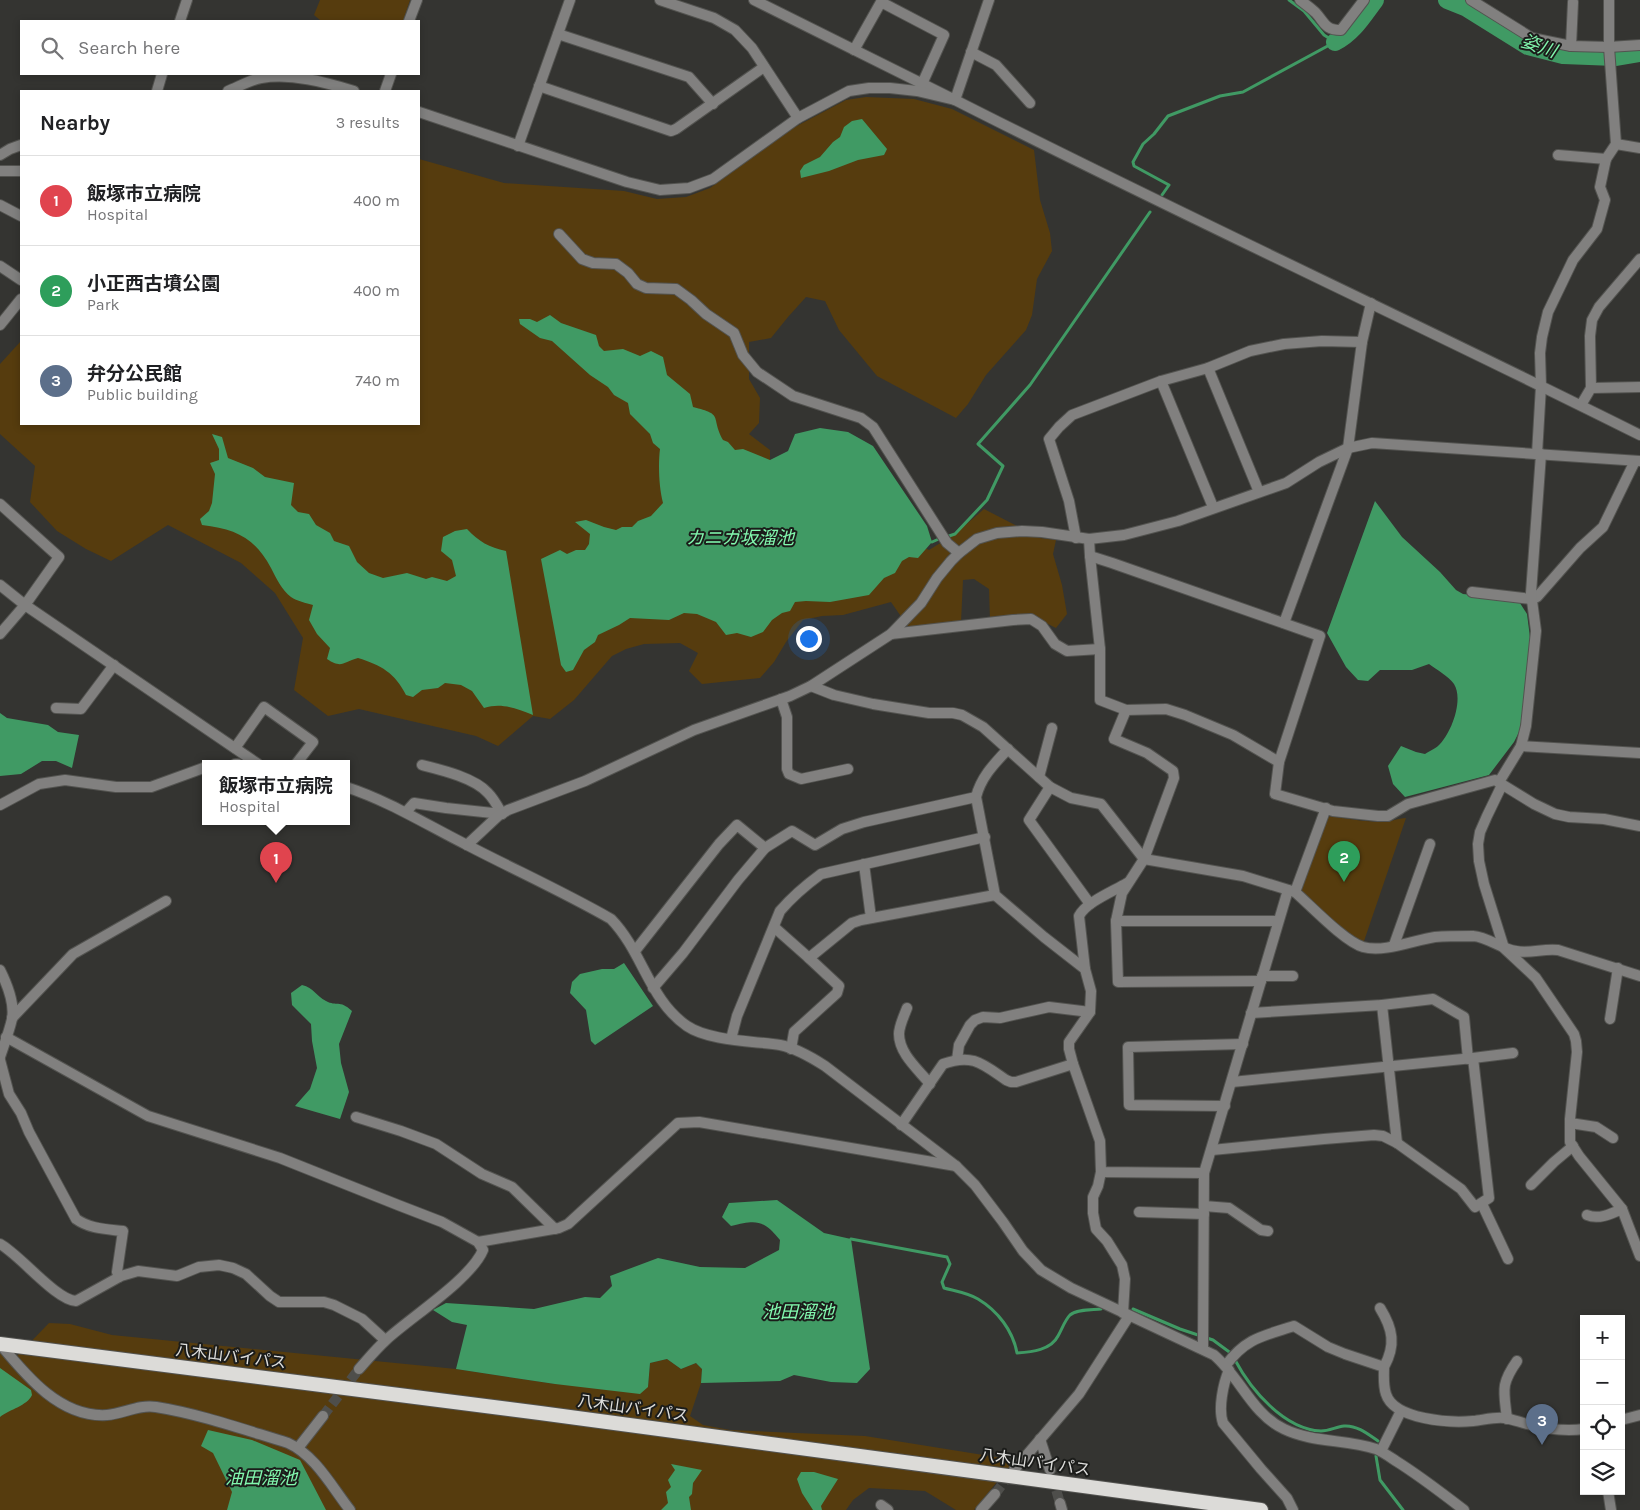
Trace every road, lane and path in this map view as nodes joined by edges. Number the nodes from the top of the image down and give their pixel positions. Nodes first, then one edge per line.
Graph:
1 (187, 0) edge
2 (416, 0) edge
3 (570, 0) edge
4 (660, 0) edge
5 (754, 0) edge
6 (989, 0) edge
7 (1300, 0) edge
8 (1364, 0) edge
9 (1471, 0) edge
10 (1609, 0) edge
11 (1573, 2) dead end
12 (180, 20) edge
13 (409, 20) edge
14 (558, 34) junction
15 (1640, 45) edge
16 (1571, 46) junction
17 (1609, 47) junction
18 (854, 50) junction
19 (971, 52) junction
20 (764, 68) junction
21 (162, 75) edge
22 (391, 75) edge
23 (922, 84) junction
24 (540, 86) junction
25 (157, 90) edge
26 (230, 90) edge
27 (350, 90) edge
28 (385, 90) edge
29 (954, 100) junction
30 (1030, 103) dead end
31 (713, 104) junction
32 (420, 112) edge
33 (798, 118) junction
34 (1616, 144) junction
35 (20, 145) edge
36 (518, 146) junction
37 (1640, 147) edge
38 (0, 155) edge
39 (1558, 155) dead end
40 (1606, 159) junction
41 (0, 171) edge
42 (20, 171) edge
43 (0, 204) edge
44 (20, 215) edge
45 (559, 234) dead end
46 (1640, 259) edge
47 (0, 266) edge
48 (20, 279) edge
49 (20, 300) edge
50 (1371, 303) junction
51 (0, 325) edge
52 (1362, 342) junction
53 (1208, 368) junction
54 (1162, 381) junction
55 (1541, 386) junction
56 (1640, 387) edge
57 (1591, 388) junction
58 (1581, 405) junction
59 (1640, 435) edge
60 (1348, 448) junction
61 (1539, 454) junction
62 (1637, 461) edge
63 (1259, 492) junction
64 (0, 504) edge
65 (1213, 508) junction
66 (1076, 538) junction
67 (1089, 539) junction
68 (959, 553) junction
69 (1090, 556) junction
70 (0, 585) edge
71 (1472, 592) dead end
72 (1531, 599) junction
73 (25, 605) junction
74 (1284, 624) junction
75 (0, 634) edge
76 (892, 634) junction
77 (1100, 649) junction
78 (114, 665) junction
79 (811, 686) junction
80 (781, 699) junction
81 (56, 708) dead end
82 (1126, 710) junction
83 (1052, 728) dead end
84 (1521, 746) junction
85 (235, 748) junction
86 (1008, 749) junction
87 (1640, 753) edge
88 (252, 760) edge
89 (299, 760) edge
90 (1279, 762) junction
91 (422, 765) dead end
92 (202, 768) edge
93 (848, 769) dead end
94 (1038, 777) junction
95 (1500, 784) junction
96 (350, 788) edge
97 (1050, 788) junction
98 (976, 797) junction
99 (0, 805) edge
100 (1326, 808) junction
101 (406, 812) junction
102 (502, 814) junction
103 (1640, 826) edge
104 (985, 837) junction
105 (1430, 844) dead end
106 (467, 845) junction
107 (765, 848) junction
108 (1144, 858) junction
109 (864, 864) junction
110 (1128, 883) junction
111 (1292, 891) junction
112 (995, 895) junction
113 (166, 901) dead end
114 (1090, 904) junction
115 (871, 918) junction
116 (1116, 921) junction
117 (1278, 921) junction
118 (774, 927) junction
119 (1394, 945) junction
120 (1504, 948) junction
121 (635, 951) junction
122 (809, 958) junction
123 (1618, 968) junction
124 (1085, 969) junction
125 (0, 970) edge
126 (1293, 976) dead end
127 (1640, 976) edge
128 (1261, 978) junction
129 (653, 988) junction
130 (1382, 1005) junction
131 (907, 1008) dead end
132 (1090, 1012) junction
133 (1252, 1013) junction
134 (12, 1018) junction
135 (1610, 1019) dead end
136 (4, 1032) edge
137 (731, 1039) junction
138 (1243, 1044) junction
139 (791, 1049) junction
140 (1513, 1053) dead end
141 (0, 1058) edge
142 (1470, 1059) junction
143 (957, 1060) junction
144 (1073, 1064) junction
145 (1389, 1068) junction
146 (1232, 1082) junction
147 (930, 1084) junction
148 (1225, 1106) junction
149 (356, 1117) dead end
150 (1570, 1123) junction
151 (901, 1125) junction
152 (1613, 1138) dead end
153 (1398, 1143) junction
154 (1573, 1146) junction
155 (1212, 1150) junction
156 (956, 1166) junction
157 (1101, 1172) junction
158 (1204, 1173) junction
159 (1531, 1185) dead end
160 (1482, 1204) junction
161 (1622, 1209) junction
162 (1204, 1210) junction
163 (1139, 1212) dead end
164 (1587, 1215) dead end
165 (555, 1229) junction
166 (1268, 1231) dead end
167 (478, 1242) junction
168 (0, 1244) edge
169 (1640, 1256) edge
170 (1508, 1259) dead end
171 (119, 1277) junction
172 (1380, 1308) dead end
173 (1126, 1314) junction
174 (385, 1340) junction
175 (1203, 1340) junction
176 (0, 1344) edge
177 (1517, 1361) dead end
178 (1230, 1362) junction
179 (1384, 1367) junction
180 (359, 1369) tunnel mouth
181 (1401, 1411) junction
182 (1640, 1415) edge
183 (323, 1416) tunnel mouth
184 (1507, 1419) junction
185 (1625, 1419) edge
186 (1580, 1430) edge
187 (1040, 1439) junction
188 (298, 1448) junction
189 (1381, 1452) junction
190 (1014, 1470) tunnel mouth
191 (1050, 1470) tunnel mouth
192 (995, 1494) tunnel mouth
193 (1609, 1495) edge
194 (350, 1510) edge
195 (981, 1510) edge
196 (1261, 1510) edge
197 (1293, 1510) edge
198 (1464, 1510) edge
199 (1611, 1510) edge

1 - 12 street
2 - 13 street
3 - 14 street
4 - 20 street
5 - 18 street
6 - 19 street
7 - 8 street
9 - 16 street
10 - 17 street
11 - 16 street
14 - 24 street
14 - 31 street
15 - 17 street
16 - 17 street
17 - 34 street
18 - 23 street
18 - 23 street
19 - 29 street
19 - 30 street
20 - 31 street
20 - 33 street
21 - 25 street
22 - 28 street
23 - 29 street
24 - 31 street
24 - 36 street
26 - 27 street
29 - 33 street
29 - 50 street
32 - 36 street
33 - 36 street
34 - 37 street
34 - 40 street
35 - 38 street
39 - 40 street
40 - 55 street
41 - 42 street
43 - 44 street
45 - 68 street
46 - 57 street
47 - 48 street
49 - 51 street
50 - 52 street
50 - 55 street
52 - 53 street
52 - 60 street
53 - 54 street
53 - 63 street
54 - 65 street
54 - 66 street
55 - 58 street
55 - 61 street
56 - 57 street
57 - 58 street
58 - 59 street
60 - 61 street
60 - 63 street
60 - 74 street
61 - 62 street
61 - 72 street
62 - 72 street
63 - 65 street
64 - 73 street
65 - 67 street
66 - 67 street
66 - 68 street
67 - 69 street
68 - 76 street
69 - 74 street
69 - 77 street
70 - 73 street
71 - 72 street
72 - 84 street
73 - 75 street
73 - 78 street
74 - 90 street
76 - 77 street
76 - 79 street
77 - 82 street
78 - 81 street
78 - 85 street
79 - 80 street
79 - 86 street
80 - 93 street
80 - 102 street
82 - 90 street
82 - 108 street
83 - 94 street
84 - 87 street
84 - 95 street
85 - 88 street
85 - 89 street
86 - 94 street
86 - 98 street
90 - 100 street
91 - 102 street
92 - 99 street
94 - 97 street
95 - 100 street
95 - 103 street
95 - 120 street
96 - 101 street
97 - 108 street
97 - 114 street
98 - 104 street
98 - 107 street
100 - 111 street
101 - 102 street
101 - 106 street
102 - 106 street
104 - 109 street
104 - 112 street
105 - 119 street
106 - 121 street
107 - 121 street
107 - 129 street
108 - 110 street
108 - 111 street
109 - 115 street
109 - 118 street
110 - 114 street
110 - 116 street
111 - 117 street
111 - 119 street
112 - 115 street
112 - 124 street
113 - 134 street
114 - 124 street
115 - 122 street
116 - 117 street
116 - 128 street
117 - 128 street
118 - 122 street
118 - 137 street
119 - 120 street
120 - 123 street
120 - 150 street
121 - 129 street
122 - 139 street
123 - 127 street
123 - 135 street
124 - 132 street
125 - 134 street
126 - 128 street
128 - 133 street
129 - 137 street
130 - 133 street
130 - 142 street
130 - 145 street
131 - 147 street
132 - 143 street
132 - 144 street
133 - 138 street
134 - 136 street
136 - 141 street
136 - 167 street
137 - 139 street
138 - 146 street
138 - 148 street
139 - 151 street
140 - 142 street
141 - 171 street
142 - 145 street
142 - 160 street
143 - 144 street
143 - 147 street
144 - 157 street
145 - 146 street
145 - 153 street
146 - 148 street
147 - 151 street
148 - 155 street
149 - 165 street
150 - 152 street
150 - 154 street
151 - 156 street
153 - 155 street
153 - 160 street
154 - 159 street
154 - 161 street
155 - 158 street
156 - 165 street
156 - 173 street
157 - 158 street
157 - 173 street
158 - 162 street
160 - 170 street
161 - 164 street
161 - 169 street
162 - 163 street
162 - 166 street
162 - 175 street
165 - 167 street
167 - 174 street
168 - 171 street
171 - 174 street
172 - 179 street
173 - 175 street
173 - 187 street
174 - 180 street
175 - 178 street
176 - 188 street
176 - 196 highway, 八木山バイパス
177 - 184 street
178 - 179 street
178 - 189 street
178 - 197 street
179 - 181 street
181 - 184 street
181 - 189 street
182 - 185 street
183 - 188 street
184 - 186 street
187 - 190 street
187 - 191 street
188 - 194 street
189 - 198 street
192 - 195 street
193 - 199 street

